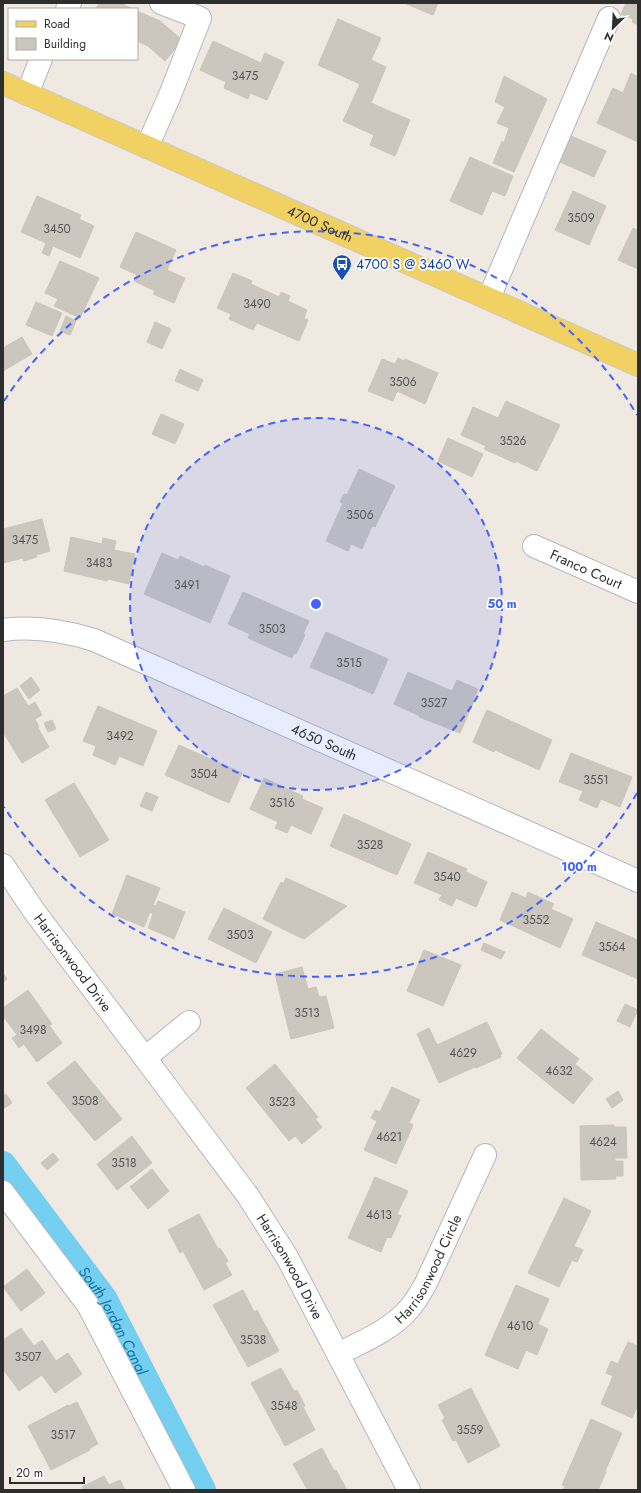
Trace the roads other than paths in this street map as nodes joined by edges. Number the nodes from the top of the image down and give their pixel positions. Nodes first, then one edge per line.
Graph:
1 (161, 3) edge
2 (609, 18) dead end
3 (41, 60) edge
4 (3, 83) edge
5 (27, 94) junction
6 (147, 147) junction
7 (490, 298) junction
8 (638, 365) edge
9 (534, 546) dead end
10 (638, 592) edge
11 (3, 630) edge
12 (3, 865) edge
13 (638, 881) edge
14 (189, 1022) dead end
15 (146, 1058) junction
16 (485, 1155) dead end
17 (3, 1192) edge
18 (338, 1354) junction
19 (184, 1490) edge
20 (410, 1490) edge

1 - 6 street
2 - 7 street
3 - 5 street
4 - 5 main road, 4700 South
5 - 6 main road, 4700 South
6 - 7 main road, 4700 South
7 - 8 main road, 4700 South
9 - 10 street, Franco Court
11 - 13 street, 4650 South
12 - 15 street, Harrisonwood Drive
14 - 15 street
15 - 18 street, Harrisonwood Drive
16 - 18 street, Harrisonwood Circle
17 - 19 street
18 - 20 street, Harrisonwood Drive

